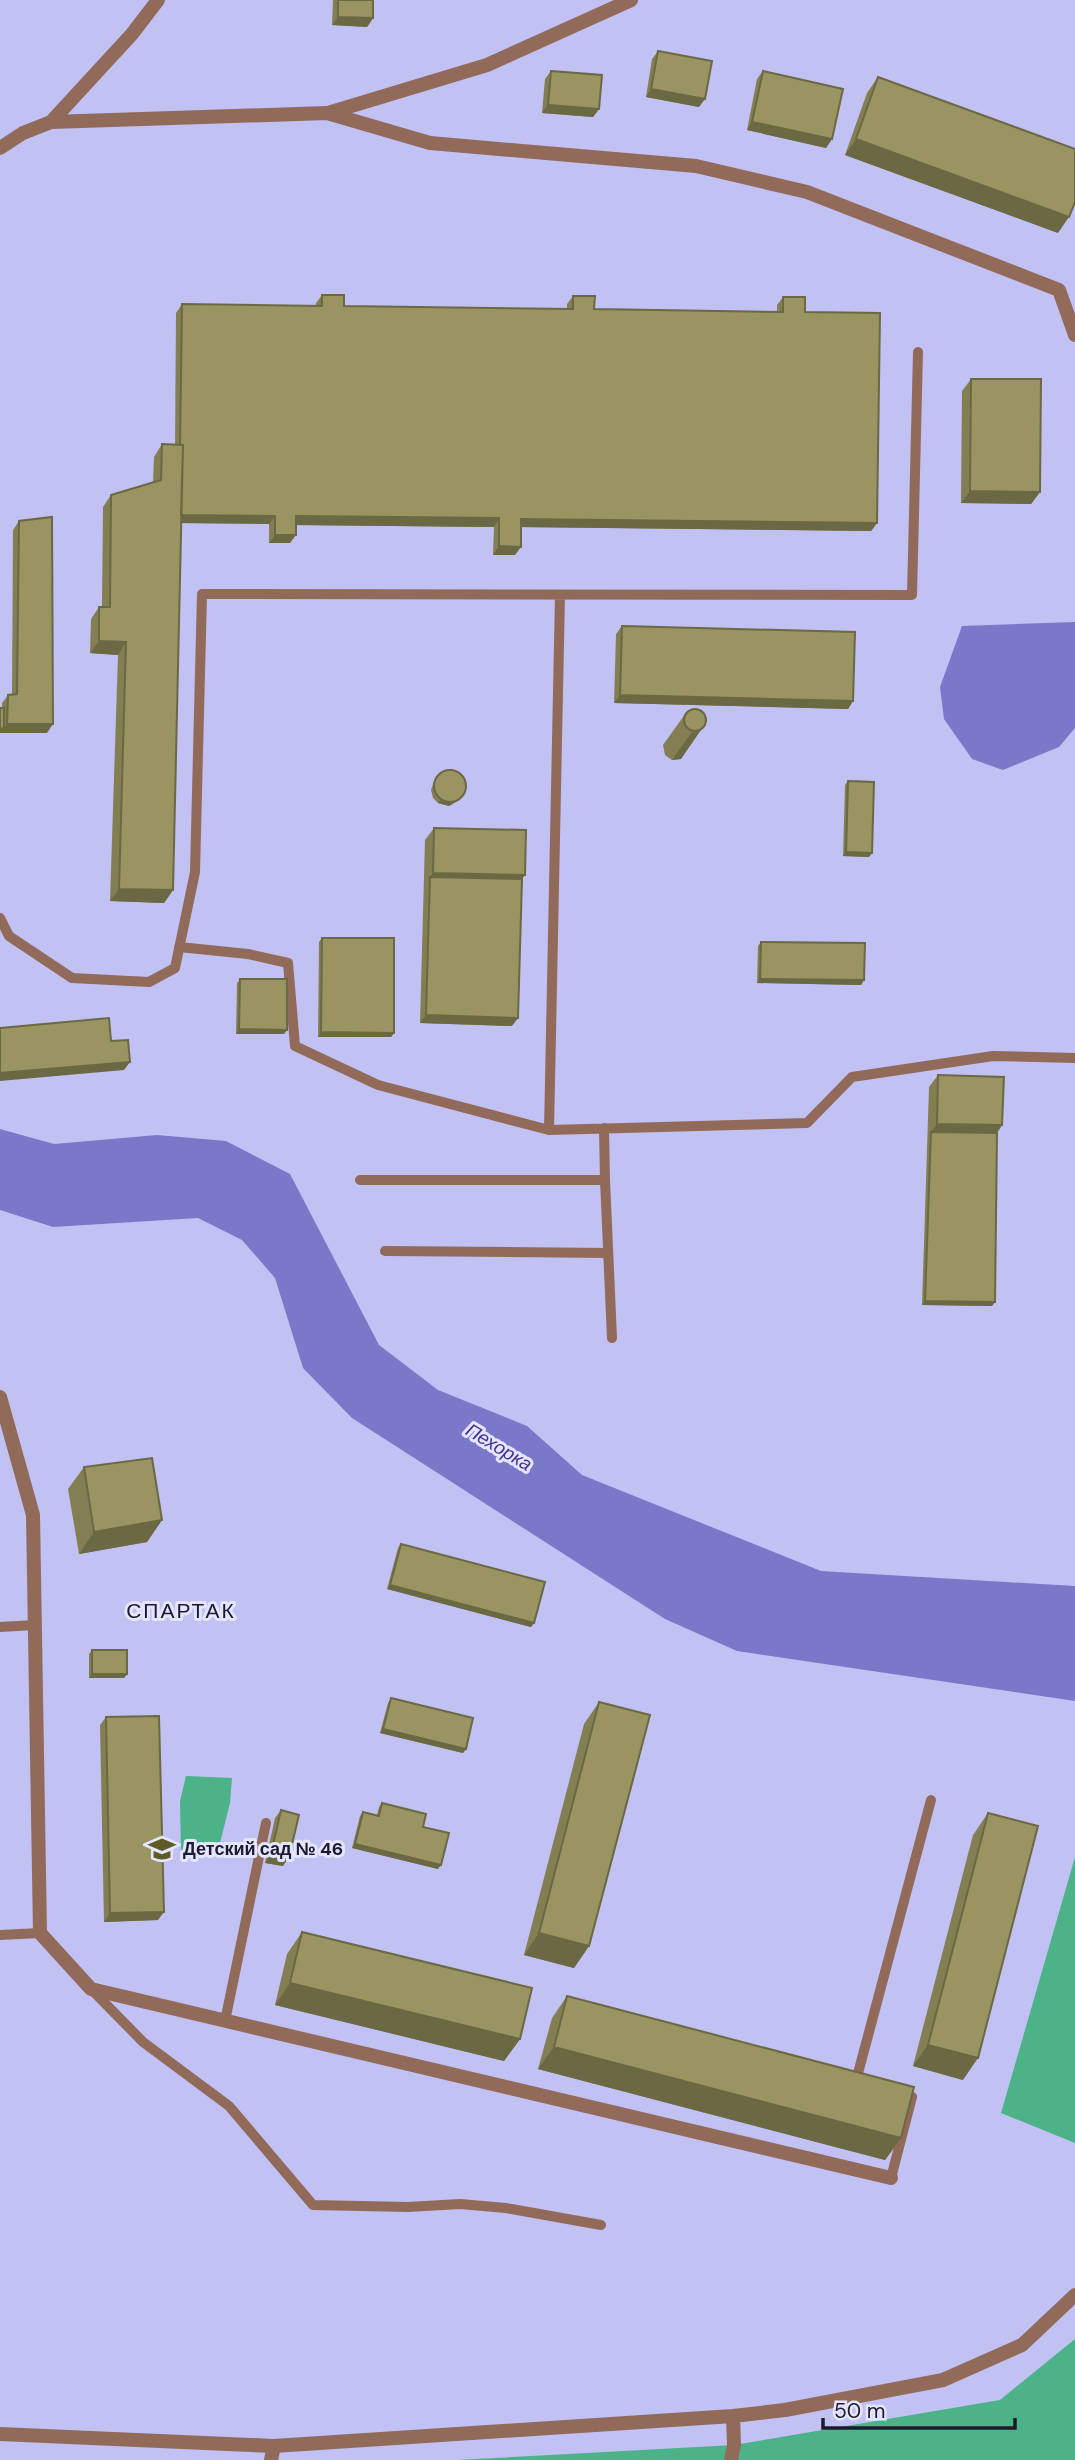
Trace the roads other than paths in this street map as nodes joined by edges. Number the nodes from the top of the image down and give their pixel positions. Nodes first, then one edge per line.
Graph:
1 (158, 0) edge
2 (631, 0) edge
3 (327, 113) junction
4 (51, 122) junction
5 (0, 148) edge
6 (1075, 335) edge
7 (918, 352) dead end
8 (560, 595) junction
9 (0, 918) edge
10 (179, 947) junction
11 (1075, 1058) edge
12 (604, 1128) junction
13 (549, 1130) junction
14 (360, 1180) dead end
15 (605, 1180) junction
16 (385, 1251) dead end
17 (608, 1253) junction
18 (612, 1338) dead end
19 (0, 1397) edge
20 (35, 1625) junction
21 (0, 1627) edge
22 (932, 1800) dead end
23 (266, 1822) dead end
24 (40, 1933) junction
25 (0, 1935) edge
26 (91, 1989) junction
27 (225, 2021) junction
28 (891, 2178) joint
29 (601, 2225) dead end
30 (1075, 2295) edge
31 (733, 2416) junction
32 (0, 2434) edge
33 (273, 2453) edge
34 (731, 2460) edge

1 - 4 street
2 - 3 street
3 - 4 street
3 - 6 street
4 - 5 street
7 - 8 lane
8 - 10 lane
8 - 13 lane
9 - 10 lane
10 - 13 lane
11 - 12 lane
12 - 13 lane
12 - 15 lane
14 - 15 lane
15 - 17 lane
16 - 17 lane
17 - 18 lane
19 - 20 street
20 - 21 lane
20 - 24 street
22 - 28 lane
23 - 27 lane
24 - 25 lane
24 - 26 street
26 - 27 street
26 - 29 lane
27 - 28 street
30 - 31 street
31 - 33 street
31 - 34 street
32 - 33 street

